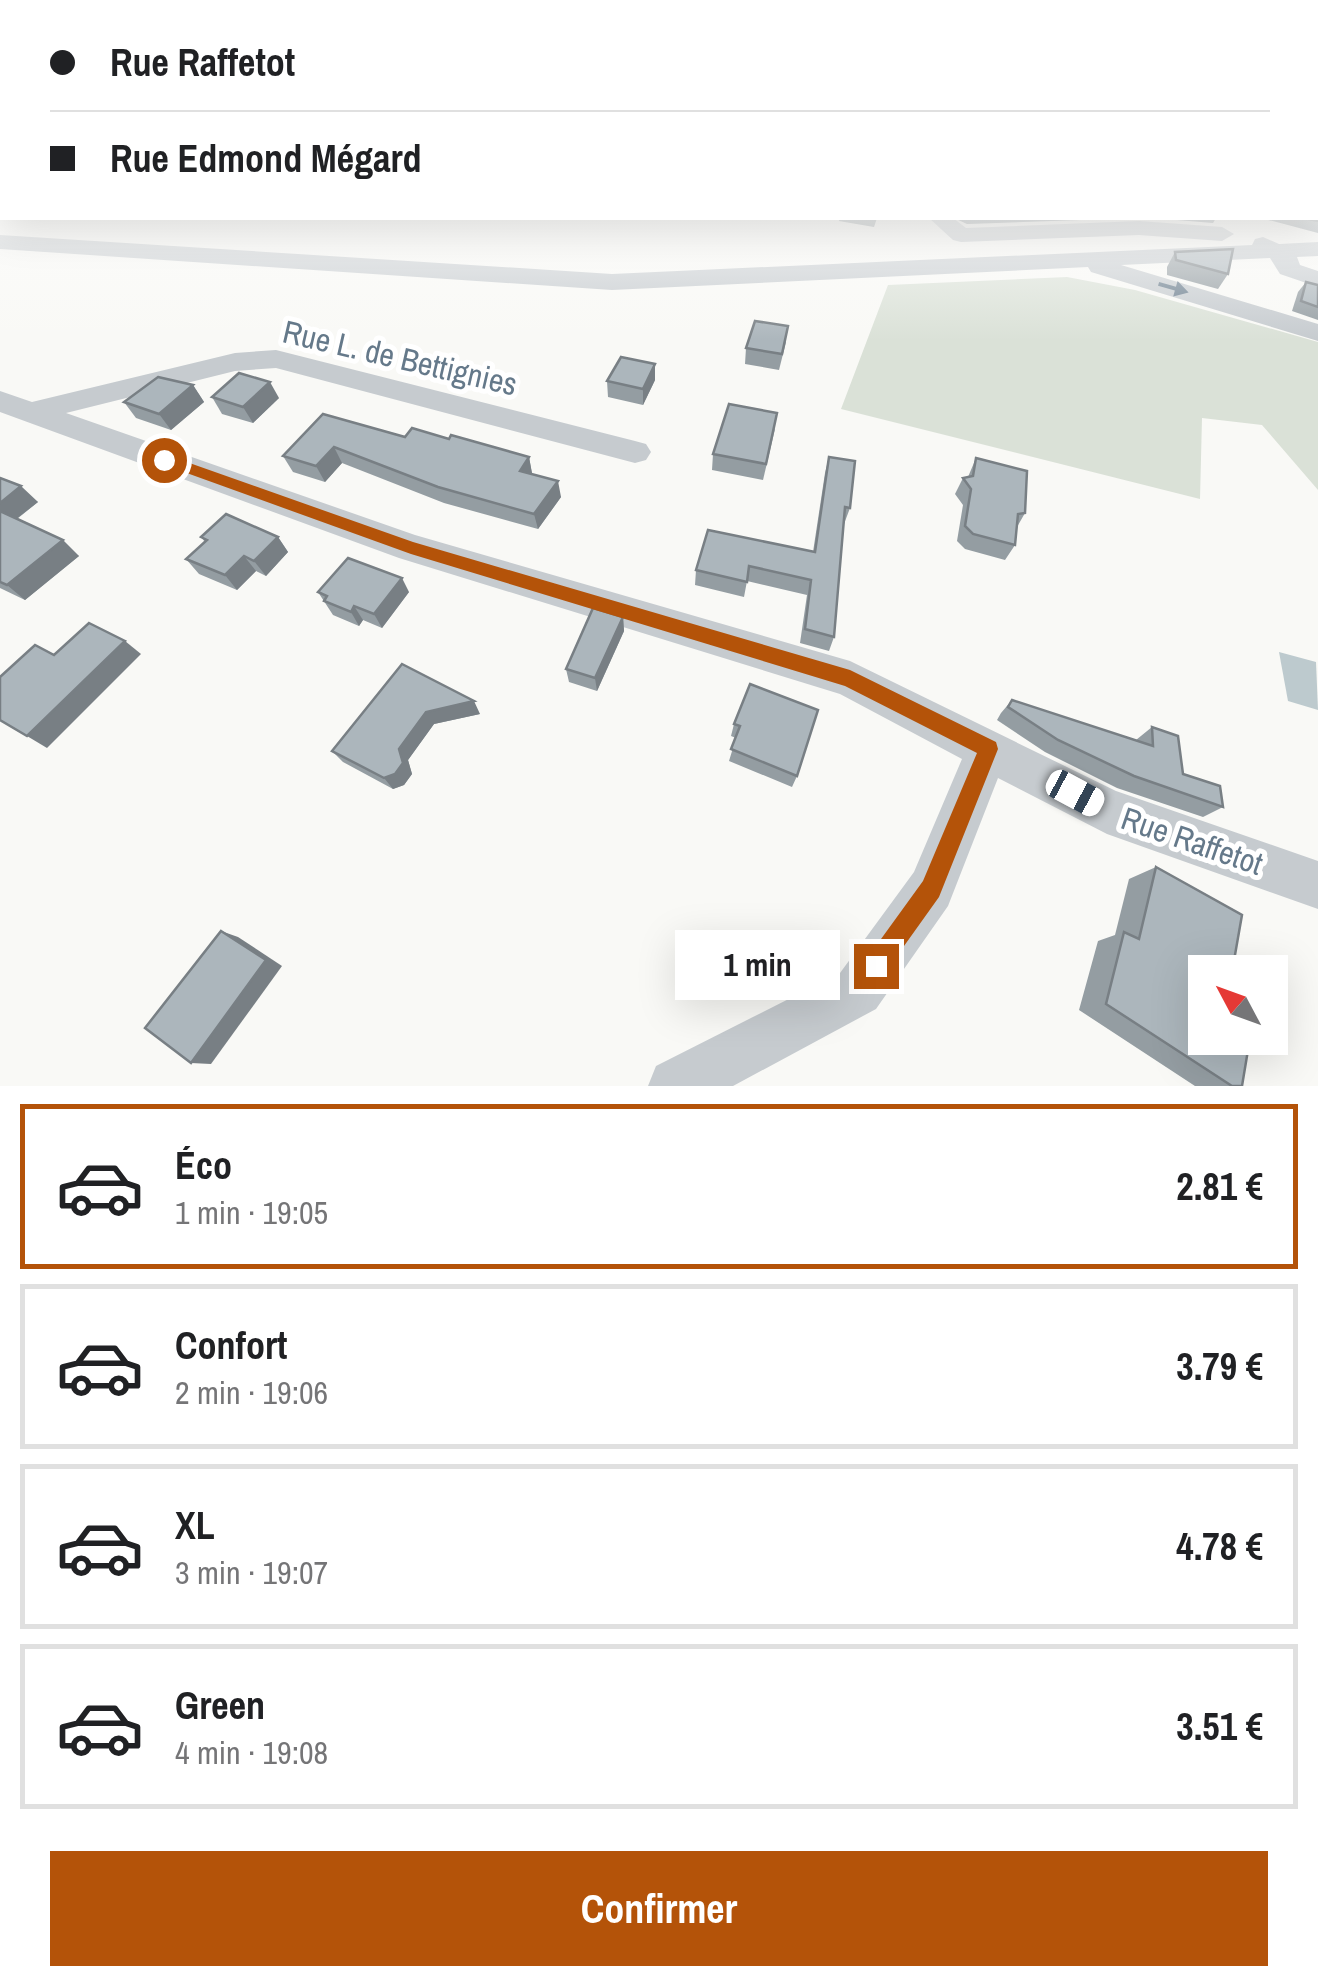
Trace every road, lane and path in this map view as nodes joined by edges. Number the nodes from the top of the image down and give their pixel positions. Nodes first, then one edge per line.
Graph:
1 (1166, 240) edge
2 (1254, 240) edge
3 (1279, 240) edge
4 (0, 242) edge
5 (1318, 245) edge
6 (1272, 248) junction
7 (1082, 254) junction
8 (1313, 279) edge
9 (1318, 333) edge
10 (16, 407) edge
11 (635, 452) dead end
12 (988, 749) junction
13 (1318, 885) edge
14 (676, 1086) edge

1 - 7 street
2 - 6 street
3 - 5 street
4 - 7 street
5 - 6 street
6 - 7 street
6 - 8 street
7 -> 9 street
10 - 11 street, Rue L. de Bettignies
10 - 12 street, Rue Raffetot
12 - 13 street, Rue Raffetot
12 - 14 street

